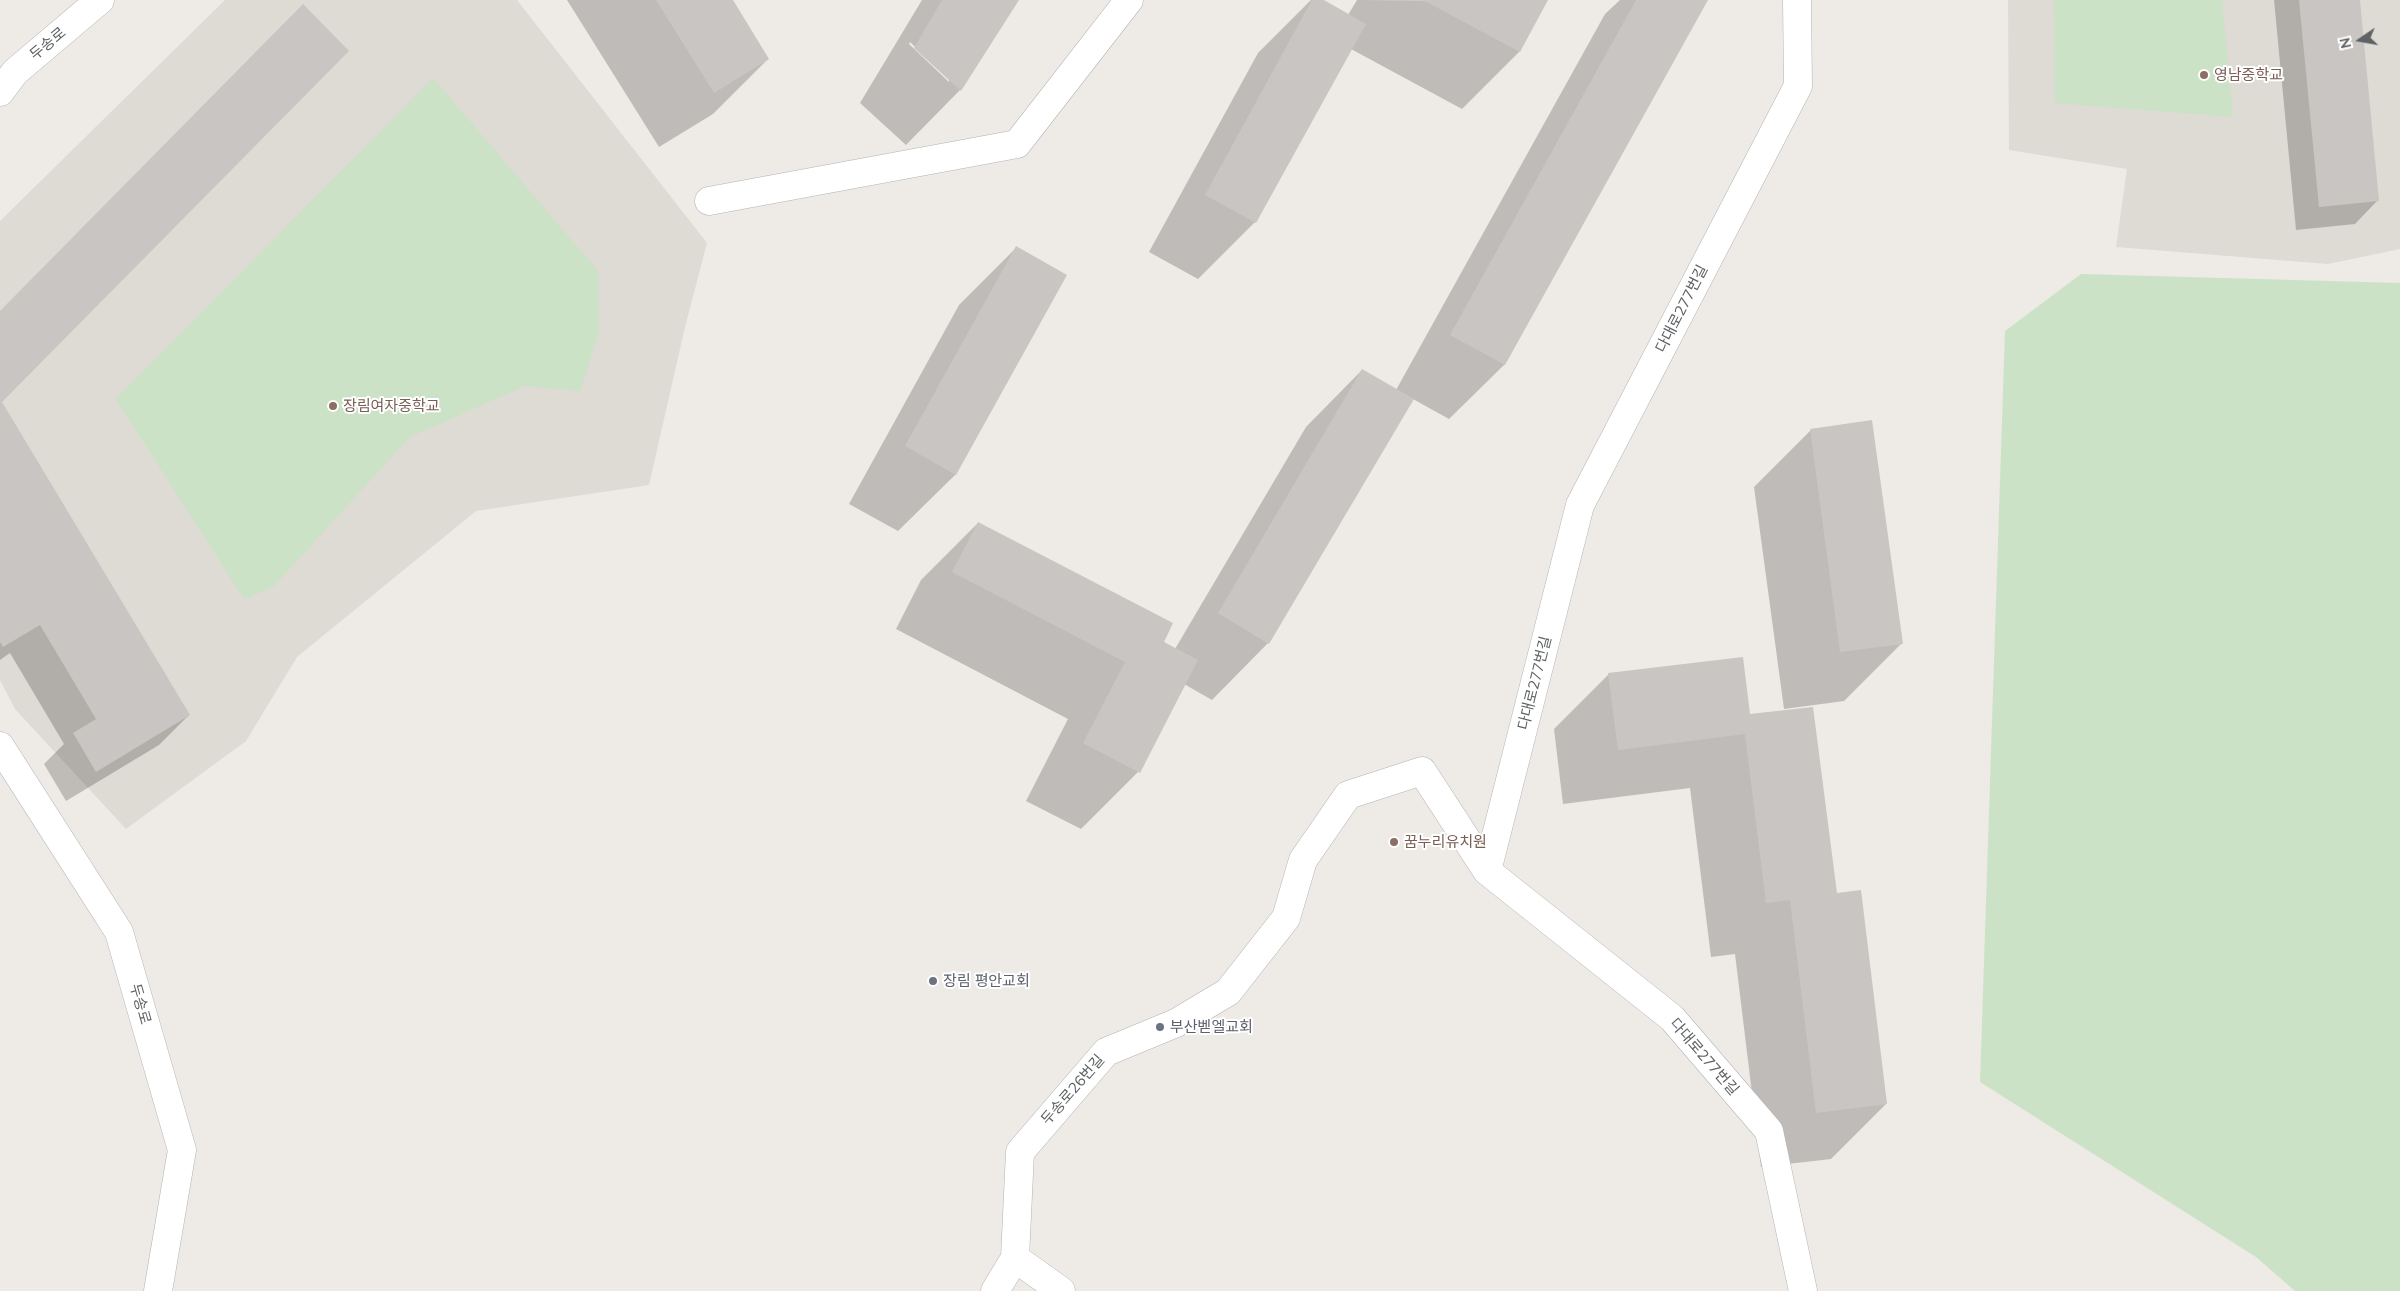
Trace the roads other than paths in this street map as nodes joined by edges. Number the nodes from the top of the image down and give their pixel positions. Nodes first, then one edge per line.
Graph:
1 (100, 0) edge
2 (1129, 0) edge
3 (1797, 0) edge
4 (0, 92) edge
5 (709, 201) dead end
6 (0, 746) edge
7 (1487, 871) junction
8 (1015, 1258) junction
9 (158, 1291) edge
10 (995, 1291) edge
11 (1061, 1291) edge
12 (1803, 1291) edge

1 - 4 street, 두송로
2 - 5 street
3 - 7 street, 다대로277번길
6 - 9 street, 두송로
7 - 8 street, 두송로26번길
7 - 12 street, 다대로277번길
8 - 10 street, 두송로26번길
8 - 11 street

